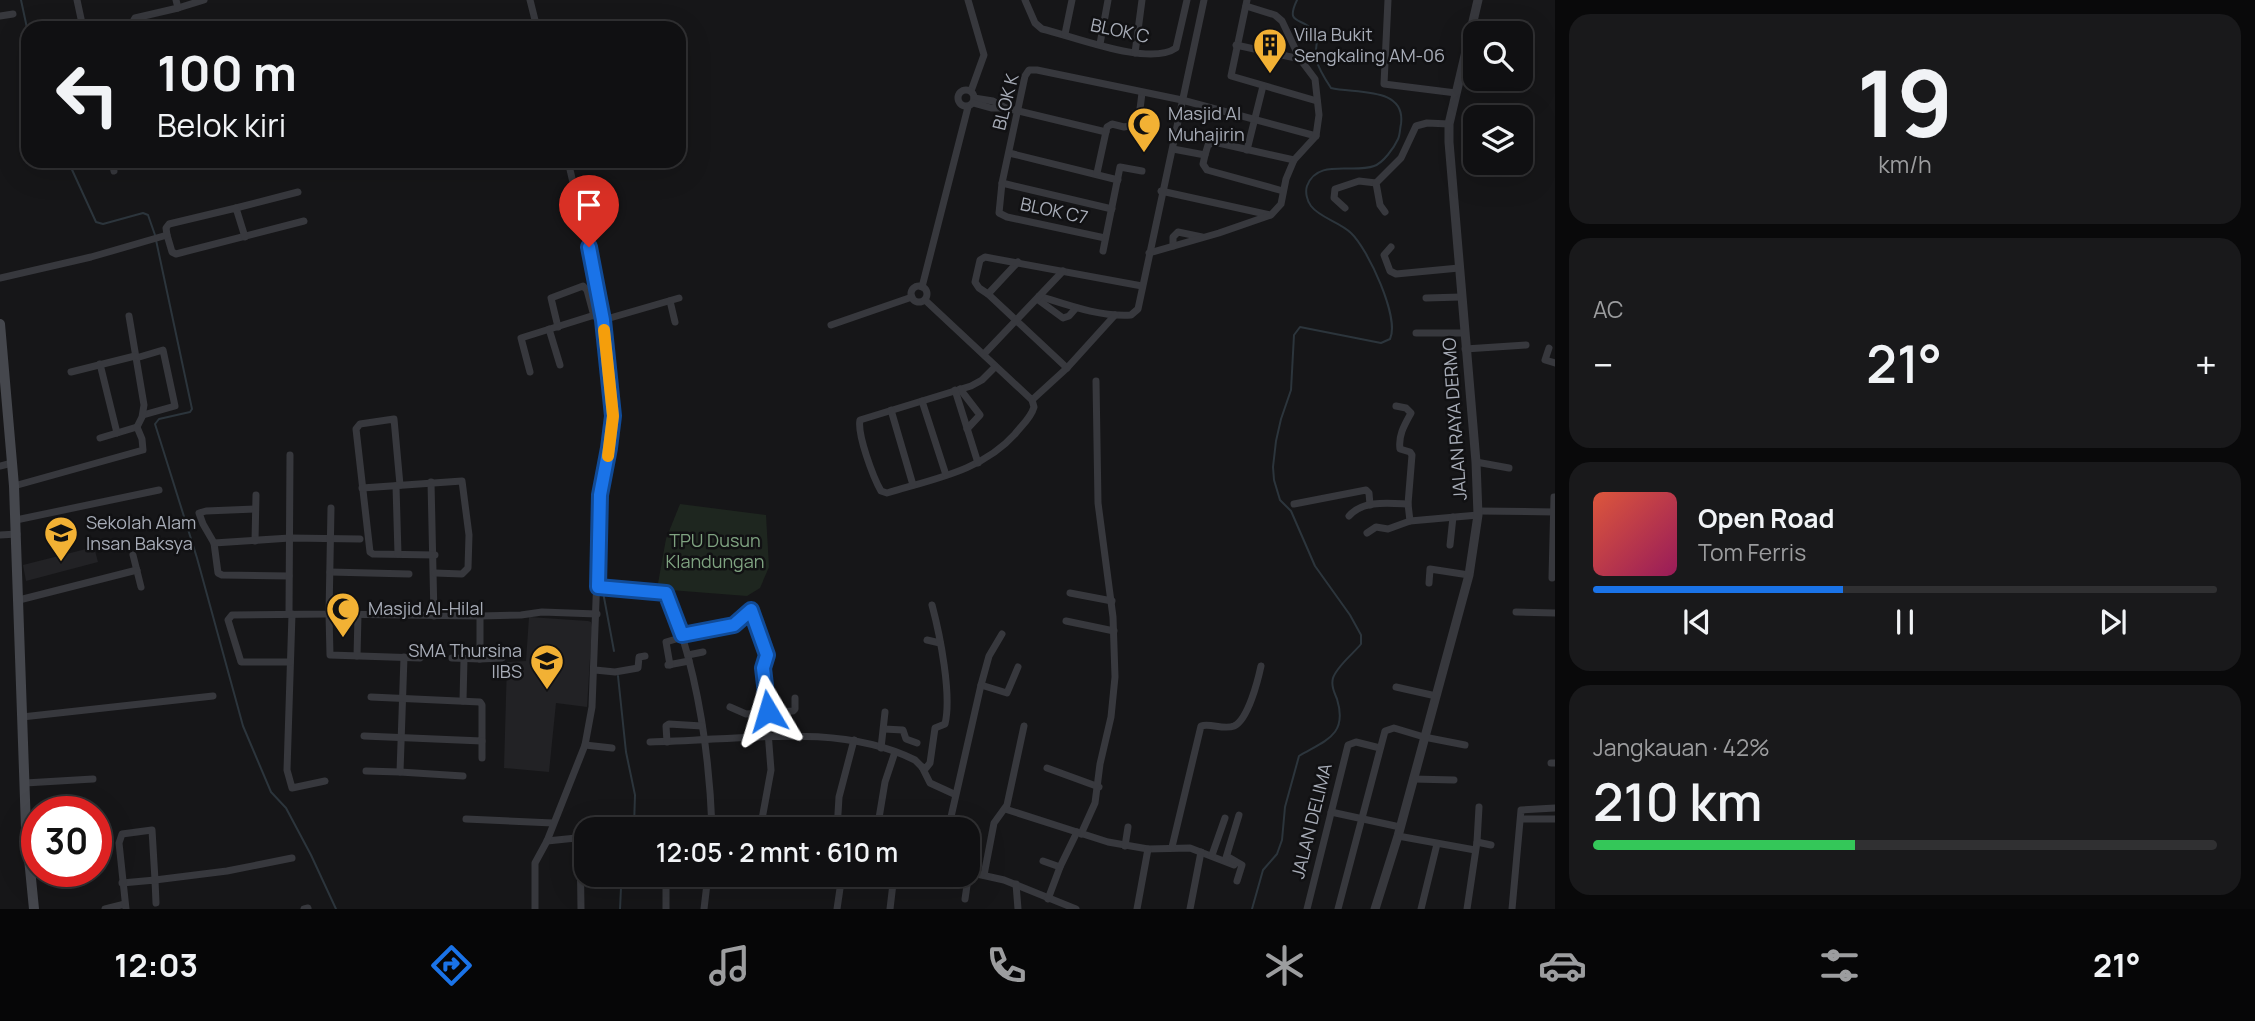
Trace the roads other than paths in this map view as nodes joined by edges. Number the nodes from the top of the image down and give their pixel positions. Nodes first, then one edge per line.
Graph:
1 (77, 0) edge
2 (204, 0) edge
3 (530, 0) edge
4 (968, 0) edge
5 (1072, 0) edge
6 (1108, 0) edge
7 (1142, 0) edge
8 (1187, 0) edge
9 (1204, 0) edge
10 (1388, 0) edge
11 (1478, 0) edge
12 (1025, 1) edge
13 (1246, 3) edge
14 (177, 4) edge
15 (13, 14) dead end
16 (0, 16) edge
17 (82, 21) edge
18 (135, 21) edge
19 (535, 21) edge
20 (1065, 34) junction
21 (1100, 44) junction
22 (1236, 45) junction
23 (1135, 53) junction
24 (1300, 59) junction
25 (1263, 86) junction
26 (1142, 93) junction
27 (1456, 93) junction
28 (971, 100) junction
29 (1182, 100) junction
30 (1317, 101) junction
31 (1018, 111) junction
32 (1255, 120) junction
33 (1449, 124) junction
34 (1106, 132) junction
35 (1316, 135) junction
36 (1172, 149) junction
37 (1247, 150) junction
38 (1009, 153) junction
39 (1205, 155) junction
40 (1294, 160) junction
41 (113, 168) edge
42 (570, 168) edge
43 (114, 171) dead end
44 (1142, 171) dead end
45 (1097, 173) junction
46 (1118, 180) junction
47 (1003, 183) junction
48 (1376, 183) junction
49 (298, 191) dead end
50 (1161, 191) junction
51 (1283, 191) junction
52 (236, 208) junction
53 (1345, 208) dead end
54 (1112, 209) junction
55 (999, 211) joint
56 (1385, 212) dead end
57 (1271, 215) junction
58 (304, 221) dead end
59 (159, 237) junction
60 (245, 237) junction
61 (1105, 238) junction
62 (1203, 238) junction
63 (1173, 246) junction
64 (1391, 247) dead end
65 (1103, 251) dead end
66 (1149, 253) junction
67 (1017, 262) junction
68 (1459, 268) junction
69 (1063, 271) junction
70 (0, 278) edge
71 (1142, 286) junction
72 (922, 287) junction
73 (988, 295) junction
74 (912, 297) junction
75 (1461, 297) junction
76 (1038, 298) junction
77 (1426, 298) dead end
78 (925, 300) junction
79 (1076, 308) junction
80 (1115, 315) junction
81 (129, 316) dead end
82 (599, 316) junction
83 (1015, 321) junction
84 (675, 322) dead end
85 (0, 324) edge
86 (831, 325) dead end
87 (558, 327) junction
88 (550, 329) junction
89 (1416, 333) dead end
90 (1464, 334) junction
91 (1526, 345) dead end
92 (1549, 348) dead end
93 (1465, 349) junction
94 (984, 354) junction
95 (135, 357) junction
96 (1, 361) edge
97 (1555, 363) edge
98 (100, 364) junction
99 (560, 365) dead end
100 (995, 367) junction
101 (1067, 368) junction
102 (71, 372) dead end
103 (530, 372) dead end
104 (1096, 381) dead end
105 (959, 394) junction
106 (1032, 400) junction
107 (922, 401) junction
108 (1396, 406) dead end
109 (891, 410) junction
110 (143, 415) junction
111 (137, 427) junction
112 (967, 429) junction
113 (117, 433) junction
114 (100, 438) dead end
115 (290, 455) dead end
116 (12, 463) junction
117 (978, 463) junction
118 (1476, 463) junction
119 (0, 466) edge
120 (1509, 468) dead end
121 (946, 475) junction
122 (431, 482) junction
123 (398, 485) junction
124 (913, 485) junction
125 (14, 486) junction
126 (362, 488) junction
127 (159, 490) dead end
128 (256, 495) dead end
129 (1554, 497) edge
130 (1294, 504) dead end
131 (1408, 504) junction
132 (1370, 505) junction
133 (331, 508) dead end
134 (256, 509) junction
135 (1554, 511) edge
136 (1478, 513) junction
137 (1349, 516) dead end
138 (1453, 517) junction
139 (16, 520) junction
140 (1410, 521) junction
141 (1367, 533) dead end
142 (17, 534) junction
143 (0, 535) edge
144 (290, 538) junction
145 (330, 539) junction
146 (360, 539) dead end
147 (255, 541) junction
148 (214, 543) junction
149 (1450, 545) dead end
150 (398, 554) junction
151 (133, 555) dead end
152 (435, 555) junction
153 (137, 570) junction
154 (330, 572) junction
155 (435, 573) junction
156 (409, 574) dead end
157 (1469, 575) junction
158 (289, 576) junction
159 (1552, 578) dead end
160 (1429, 583) dead end
161 (141, 587) dead end
162 (598, 587) junction
163 (1070, 593) dead end
164 (19, 600) junction
165 (1111, 601) junction
166 (932, 605) dead end
167 (1516, 612) dead end
168 (1550, 613) edge
169 (290, 614) junction
170 (329, 614) junction
171 (597, 614) junction
172 (358, 615) junction
173 (434, 616) junction
174 (480, 616) junction
175 (1066, 621) dead end
176 (1114, 631) junction
177 (1002, 634) dead end
178 (682, 636) junction
179 (927, 640) dead end
180 (940, 643) junction
181 (703, 652) dead end
182 (357, 656) junction
183 (645, 656) dead end
184 (404, 657) junction
185 (420, 658) dead end
186 (452, 658) dead end
187 (502, 658) dead end
188 (688, 658) junction
189 (464, 659) junction
190 (480, 659) junction
191 (290, 662) junction
192 (1261, 666) dead end
193 (1018, 667) dead end
194 (595, 670) junction
195 (981, 685) junction
196 (1396, 687) dead end
197 (213, 696) dead end
198 (1436, 696) junction
199 (371, 697) dead end
200 (403, 698) junction
201 (795, 698) dead end
202 (463, 701) junction
203 (730, 707) dead end
204 (768, 711) junction
205 (885, 712) dead end
206 (22, 717) junction
207 (702, 726) junction
208 (1024, 726) dead end
209 (884, 729) junction
210 (364, 736) dead end
211 (1424, 737) junction
212 (401, 738) junction
213 (768, 738) junction
214 (705, 740) junction
215 (854, 740) junction
216 (482, 741) junction
217 (650, 742) dead end
218 (667, 742) junction
219 (917, 743) dead end
220 (1465, 744) dead end
221 (585, 745) junction
222 (612, 748) dead end
223 (881, 748) junction
224 (1380, 748) junction
225 (895, 752) junction
226 (482, 758) dead end
227 (922, 767) junction
228 (1046, 768) dead end
229 (366, 771) dead end
230 (400, 772) junction
231 (463, 776) dead end
232 (93, 779) dead end
233 (1413, 779) junction
234 (1454, 780) dead end
235 (325, 781) dead end
236 (25, 783) junction
237 (1099, 787) junction
238 (954, 793) junction
239 (1479, 807) dead end
240 (1555, 808) edge
241 (1005, 809) junction
242 (1331, 812) junction
243 (1239, 815) dead end
244 (712, 817) edge
245 (762, 817) edge
246 (838, 817) edge
247 (879, 817) edge
248 (950, 817) edge
249 (1225, 818) dead end
250 (466, 819) dead end
251 (1364, 819) junction
252 (1522, 819) junction
253 (1555, 819) edge
254 (552, 823) junction
255 (1128, 827) dead end
256 (1399, 831) junction
257 (1079, 833) junction
258 (574, 838) edge
259 (547, 841) junction
260 (1437, 844) junction
261 (1491, 845) dead end
262 (1125, 846) junction
263 (1476, 846) junction
264 (1172, 847) junction
265 (1148, 849) junction
266 (1201, 852) junction
267 (1212, 855) junction
268 (292, 858) dead end
269 (1225, 859) junction
270 (1043, 861) dead end
271 (1234, 865) dead end
272 (1059, 867) junction
273 (980, 874) edge
274 (984, 875) junction
275 (155, 880) junction
276 (1237, 881) dead end
277 (122, 883) junction
278 (1016, 884) junction
279 (582, 887) edge
280 (666, 887) edge
281 (707, 887) edge
282 (840, 887) edge
283 (893, 887) edge
284 (966, 887) edge
285 (965, 899) dead end
286 (1048, 899) junction
287 (156, 903) dead end
288 (126, 906) edge
289 (34, 909) edge
290 (105, 909) edge
291 (535, 909) edge
292 (581, 909) edge
293 (666, 909) edge
294 (704, 909) edge
295 (837, 909) edge
296 (890, 909) edge
297 (1018, 909) edge
298 (1076, 909) edge
299 (1137, 909) edge
300 (1190, 909) edge
301 (1307, 909) edge
302 (1338, 909) edge
303 (1375, 909) edge
304 (1421, 909) edge
305 (1467, 909) edge
306 (1512, 909) edge

1 - 17 street
2 - 14 street
3 - 19 street
4 - 28 street
5 - 20 street
6 - 21 street
7 - 23 street
8 - 23 street, BLOK C
9 - 29 street
10 - 27 street
11 - 27 street, JALAN RAYA DERMO
12 - 20 street, BLOK C
13 - 22 street
13 - 24 street
14 - 18 street
15 - 16 street
20 - 21 street, BLOK C
21 - 23 street, BLOK C
22 - 24 street
22 - 25 street
24 - 30 street
25 - 30 street
25 - 32 street
26 - 29 street, BLOK K
26 - 31 street, BLOK K
26 - 34 street
27 - 33 street, JALAN RAYA DERMO
28 - 31 street
28 - 72 street
29 - 32 street, BLOK K
29 - 36 street
30 - 35 street
31 - 34 street
31 - 38 street, BLOK K
32 - 35 street, BLOK K
32 - 37 street
33 - 48 street
33 - 68 street, JALAN RAYA DERMO
34 - 45 street
35 - 40 street
36 - 39 street
36 - 50 street
37 - 39 street
37 - 40 street
38 - 45 street
38 - 47 street, BLOK K
39 - 51 street
40 - 51 street
41 - 43 street
42 - 82 street
44 - 46 street
45 - 46 street
46 - 54 street
47 - 54 street
47 - 55 street, BLOK K
48 - 53 street
48 - 56 street
49 - 52 street
50 - 57 street
50 - 66 street
51 - 57 street
52 - 59 street
52 - 60 street
54 - 61 street
55 - 61 street, BLOK C7
57 - 62 street
58 - 60 street
59 - 60 street
59 - 70 street
61 - 65 street
62 - 63 street
62 - 63 street
63 - 66 street
64 - 68 street
66 - 71 street
67 - 69 street
67 - 73 street
67 - 73 street
68 - 75 street, JALAN RAYA DERMO
69 - 71 street
69 - 76 street
71 - 80 street
72 - 74 street
72 - 78 street
73 - 83 street
74 - 78 street
74 - 86 street
75 - 77 street
75 - 90 street, JALAN RAYA DERMO
76 - 79 street
76 - 79 street
76 - 83 street
78 - 94 street
79 - 80 street
80 - 101 street
81 - 95 street
82 - 84 street
82 - 87 street
82 - 87 street
82 - 162 street
83 - 94 street
83 - 101 street
85 - 96 main road
87 - 88 street
88 - 99 street
88 - 103 street
89 - 90 street
90 - 93 street, JALAN RAYA DERMO
91 - 93 street
92 - 97 street
93 - 118 street, JALAN RAYA DERMO
94 - 100 street
95 - 98 street
95 - 110 street
95 - 110 street
96 - 116 main road
98 - 102 street
98 - 113 street
100 - 105 street
100 - 106 street
101 - 106 street
104 - 165 street
105 - 107 street
105 - 112 street
105 - 112 street
106 - 117 street
107 - 109 street
107 - 121 street
108 - 131 street
109 - 124 street
109 - 124 street
110 - 111 street
111 - 113 street
111 - 125 street
112 - 117 street
113 - 114 street
115 - 144 street
116 - 119 street
116 - 125 main road
117 - 121 street
118 - 120 street
118 - 136 street, JALAN RAYA DERMO
121 - 124 street
122 - 123 street
122 - 152 street
122 - 155 street
123 - 126 street
123 - 126 street
123 - 150 street
125 - 139 main road
126 - 150 street
127 - 139 street
128 - 134 street
129 - 135 street
130 - 132 street
131 - 132 street
131 - 140 street
132 - 137 street
133 - 145 street
134 - 147 street
134 - 148 street
135 - 136 street
135 - 159 street
136 - 138 street
136 - 157 street, JALAN RAYA DERMO
138 - 140 street
138 - 149 street
139 - 142 main road
140 - 141 street
142 - 143 street
142 - 164 main road
144 - 145 street
144 - 147 street
144 - 158 street
145 - 146 street
145 - 154 street
147 - 148 street
148 - 158 street
150 - 152 street
151 - 153 street
152 - 155 street
153 - 161 street
153 - 164 street
154 - 156 street
154 - 170 street
155 - 173 street
157 - 160 street
157 - 198 street, JALAN RAYA DERMO
158 - 169 street
162 - 171 street
162 - 178 street
163 - 165 street
164 - 206 main road
165 - 176 street
166 - 180 street
167 - 168 street
169 - 170 street
169 - 191 street
169 - 191 street
170 - 172 street
170 - 182 street
171 - 174 street
171 - 194 street
172 - 173 street
172 - 182 street
173 - 174 street
174 - 190 street
175 - 176 street
176 - 237 street
177 - 195 street
178 - 188 street
178 - 188 street
178 - 204 street
179 - 180 street
180 - 227 street
181 - 188 street
182 - 184 street
183 - 194 street
184 - 185 street
184 - 200 street
186 - 189 street
187 - 190 street
188 - 207 street
189 - 190 street
189 - 202 street
191 - 235 street
192 - 264 street
193 - 195 street
194 - 221 street
195 - 238 street
196 - 198 street
197 - 206 street
198 - 211 street, JALAN RAYA DERMO
199 - 200 street
200 - 202 street
200 - 212 street
201 - 204 street
202 - 216 street
203 - 204 street
204 - 213 street
205 - 209 street
206 - 236 main road
207 - 214 street
207 - 218 street
208 - 241 street
209 - 219 street
209 - 223 street
210 - 212 street
211 - 220 street
211 - 224 street
211 - 233 street, JALAN RAYA DERMO
212 - 216 street
212 - 230 street
213 - 214 street
213 - 215 street
213 - 245 street
214 - 218 street
214 - 244 street
215 - 223 street
215 - 246 street
216 - 226 street
217 - 218 street
221 - 222 street
221 - 254 street
223 - 225 street
224 - 242 street, JALAN DELIMA
224 - 251 street
225 - 227 street
225 - 247 street
227 - 238 street
228 - 237 street
229 - 230 street
230 - 231 street
232 - 236 street
233 - 234 street
233 - 256 street, JALAN RAYA DERMO
236 - 289 main road
237 - 257 street
238 - 248 street
239 - 263 street
240 - 252 street
241 - 257 street
241 - 274 street
242 - 251 street
242 - 301 street, JALAN DELIMA
243 - 269 street
249 - 267 street
250 - 254 street
251 - 256 street
251 - 302 street
252 - 253 street
252 - 306 street
254 - 259 street
255 - 262 street
256 - 260 street
256 - 303 street, JALAN RAYA DERMO
257 - 262 street
257 - 272 street
258 - 259 street
259 - 291 street
260 - 263 street
260 - 304 street
261 - 263 street
262 - 265 street
263 - 305 street
264 - 265 street
264 - 266 street
265 - 299 street
266 - 267 street
266 - 300 street
267 - 269 street
268 - 275 street
269 - 271 street
269 - 276 street
270 - 272 street
272 - 286 street
273 - 274 street
274 - 278 street
275 - 277 street
275 - 277 street
275 - 287 street
277 - 288 street
278 - 286 street
278 - 297 street
279 - 292 street
280 - 293 street
281 - 294 street
282 - 295 street
283 - 296 street
284 - 285 street
286 - 298 street
288 - 290 street

